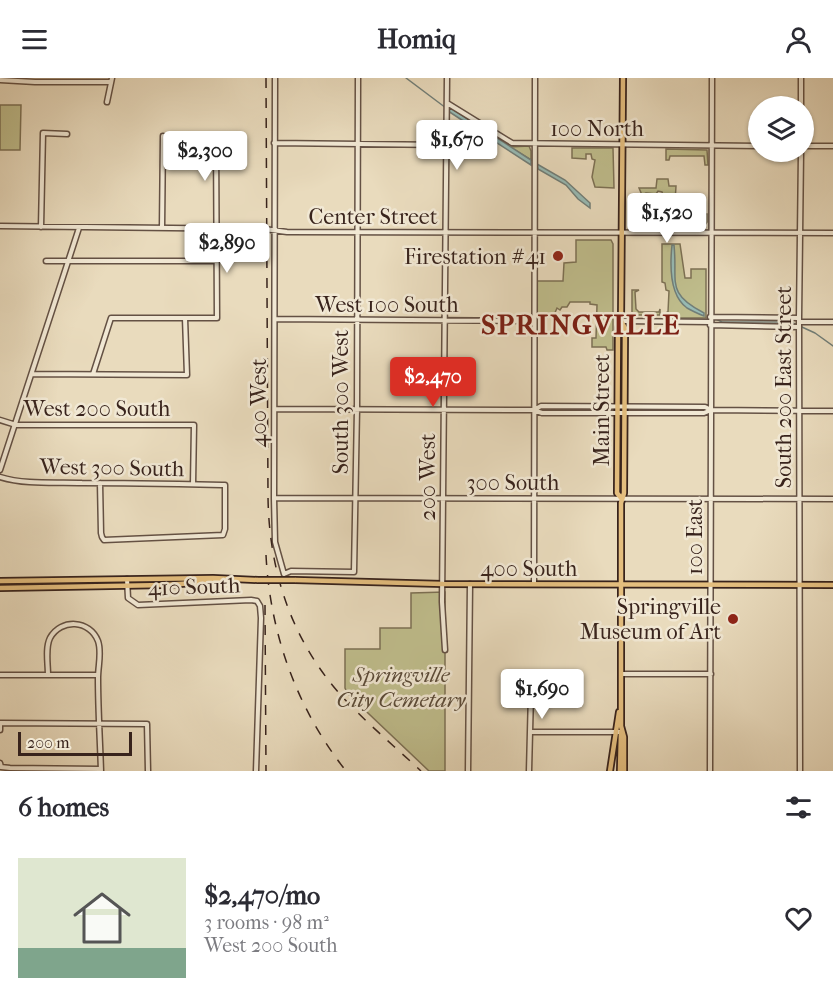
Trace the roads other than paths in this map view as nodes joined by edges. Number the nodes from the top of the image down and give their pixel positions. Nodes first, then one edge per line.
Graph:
1 (275, 78) edge
2 (358, 78) edge
3 (447, 78) edge
4 (535, 78) edge
5 (623, 78) edge
6 (712, 78) edge
7 (801, 78) edge
8 (0, 80) edge
9 (27, 80) edge
10 (73, 80) edge
11 (111, 80) edge
12 (801, 96) edge
13 (107, 102) dead end
14 (447, 103) junction
15 (67, 134) dead end
16 (164, 136) dead end
17 (216, 136) dead end
18 (274, 143) junction
19 (358, 144) junction
20 (534, 144) junction
21 (446, 145) junction
22 (622, 145) junction
23 (711, 145) junction
24 (748, 146) edge
25 (814, 146) edge
26 (833, 146) edge
27 (801, 162) edge
28 (0, 226) edge
29 (41, 227) junction
30 (79, 228) junction
31 (162, 228) junction
32 (216, 228) junction
33 (274, 231) junction
34 (358, 232) junction
35 (445, 232) junction
36 (534, 232) junction
37 (622, 233) junction
38 (711, 233) junction
39 (799, 233) junction
40 (833, 233) edge
41 (69, 260) junction
42 (46, 261) dead end
43 (216, 261) junction
44 (185, 318) junction
45 (275, 320) junction
46 (357, 320) junction
47 (445, 320) junction
48 (534, 321) junction
49 (621, 321) junction
50 (710, 321) junction
51 (799, 322) junction
52 (833, 322) edge
53 (32, 374) junction
54 (93, 374) junction
55 (621, 407) junction
56 (274, 409) junction
57 (357, 409) junction
58 (444, 409) junction
59 (533, 410) junction
60 (711, 410) junction
61 (799, 411) junction
62 (833, 411) edge
63 (618, 414) junction
64 (625, 414) junction
65 (0, 420) edge
66 (16, 425) junction
67 (0, 470) edge
68 (0, 477) edge
69 (100, 483) junction
70 (193, 484) junction
71 (274, 498) junction
72 (356, 498) junction
73 (444, 499) junction
74 (534, 499) junction
75 (621, 499) junction
76 (800, 499) junction
77 (833, 499) edge
78 (711, 500) junction
79 (354, 572) joint
80 (127, 579) junction
81 (226, 580) junction
82 (0, 581) edge
83 (443, 584) junction
84 (470, 584) junction
85 (534, 584) junction
86 (128, 585) junction
87 (622, 585) junction
88 (710, 585) junction
89 (800, 585) junction
90 (833, 585) edge
91 (0, 588) edge
92 (445, 650) dead end
93 (621, 674) junction
94 (711, 674) junction
95 (0, 675) edge
96 (48, 675) junction
97 (98, 675) junction
98 (524, 679) dead end
99 (0, 723) edge
100 (99, 724) junction
101 (0, 730) edge
102 (619, 730) junction
103 (531, 732) junction
104 (1, 765) edge
105 (100, 770) edge
106 (148, 771) edge
107 (256, 771) edge
108 (468, 771) edge
109 (529, 771) edge
110 (610, 771) edge
111 (622, 771) edge
112 (710, 771) edge
113 (800, 771) edge

1 - 18 street, 400 West
2 - 19 street, South 300 West
3 - 14 street, 200 West
4 - 20 street
5 - 22 main road, Main Street
6 - 23 street, 100 East
7 - 12 street
8 - 9 street
9 - 10 street
10 - 11 street
11 - 13 street
14 - 20 street, 100 North
14 - 21 street, 200 West
15 - 29 street
16 - 31 street
17 - 32 street
18 - 19 street
18 - 33 street, 400 West
19 - 21 street
19 - 34 street, South 300 West
20 - 22 street, 100 North
20 - 36 street
21 - 35 street, 200 West
22 - 23 street, 100 North
22 - 37 main road, Main Street
23 - 24 street, 100 North
23 - 38 street, 100 East
25 - 26 street
27 - 39 street, South 200 East Street
28 - 29 street, Center Street
29 - 30 street, Center Street
30 - 31 street, Center Street
30 - 41 street
31 - 32 street, Center Street
32 - 33 street, Center Street
32 - 43 street
33 - 34 street, Center Street
33 - 45 street, 400 West
34 - 35 street, Center Street
34 - 46 street, South 300 West
35 - 36 street, Center Street
35 - 47 street, 200 West
36 - 37 street, Center Street
36 - 48 street
37 - 38 street, Center Street
37 - 49 main road, Main Street
38 - 39 street, Center Street
38 - 50 street, 100 East
39 - 40 street, Center Street
39 - 51 street, South 200 East Street
41 - 42 street
41 - 43 street
41 - 53 street
43 - 44 street
44 - 54 street
44 - 54 street
45 - 46 street, West 100 South
45 - 56 street, 400 West
46 - 47 street, West 100 South
46 - 57 street, South 300 West
47 - 48 street, West 100 South
47 - 58 street, 200 West
48 - 59 street
49 - 50 street
49 - 55 main road, Main Street
50 - 51 street
50 - 51 street
50 - 60 street, 100 East
51 - 52 street
51 - 61 street, South 200 East Street
53 - 54 street
53 - 66 street
55 - 59 street
55 - 60 street
55 - 63 main road, Main Street
55 - 64 main road, Main Street
56 - 57 street
56 - 71 street, 400 West
57 - 58 street
57 - 72 street, South 300 West
58 - 59 street
58 - 73 street, 200 West
59 - 63 street
59 - 74 street
60 - 61 street
60 - 64 street
60 - 78 street, 100 East
61 - 62 street
61 - 76 street, South 200 East Street
63 - 64 street
63 - 75 main road, Main Street
64 - 75 main road, Main Street
65 - 66 street, West 200 South
66 - 67 street
66 - 70 street, West 200 South
68 - 69 street, West 300 South
69 - 70 street, West 300 South
69 - 70 street, West 300 South
71 - 72 street, 300 South
71 - 79 street, 400 West
72 - 73 street, 300 South
72 - 79 street, South 300 West
73 - 74 street, 300 South
73 - 83 street, 200 West
74 - 75 street, 300 South
74 - 85 street
75 - 78 street, 300 South
75 - 87 main road, Main Street
76 - 77 street, 300 South
76 - 78 street, 300 South
76 - 89 street, South 200 East Street
78 - 88 street, 100 East
80 - 81 main road, 400 South
80 - 82 main road, 400 South
80 - 86 street
81 - 83 main road, 400 South, bridge
81 - 86 main road, 400 South
83 - 84 main road, 400 South
83 - 92 street, 200 West
84 - 85 main road, 400 South
84 - 108 street
85 - 87 main road, 400 South
86 - 91 main road, 400 South
86 - 107 street, 410 South
87 - 88 main road, 400 South
87 - 93 main road, Main Street
88 - 89 main road, 400 South
88 - 94 street, 100 East
89 - 90 main road, 400 South
89 - 113 street, South 200 East Street
93 - 94 street
93 - 102 main road, Main Street
94 - 112 street, 100 East
95 - 96 street
96 - 97 street
96 - 97 street
97 - 100 street
98 - 103 street
99 - 100 street
99 - 101 street
100 - 105 street
100 - 106 street
102 - 103 street
102 - 110 main road
102 - 111 main road
103 - 109 street
104 - 105 street

